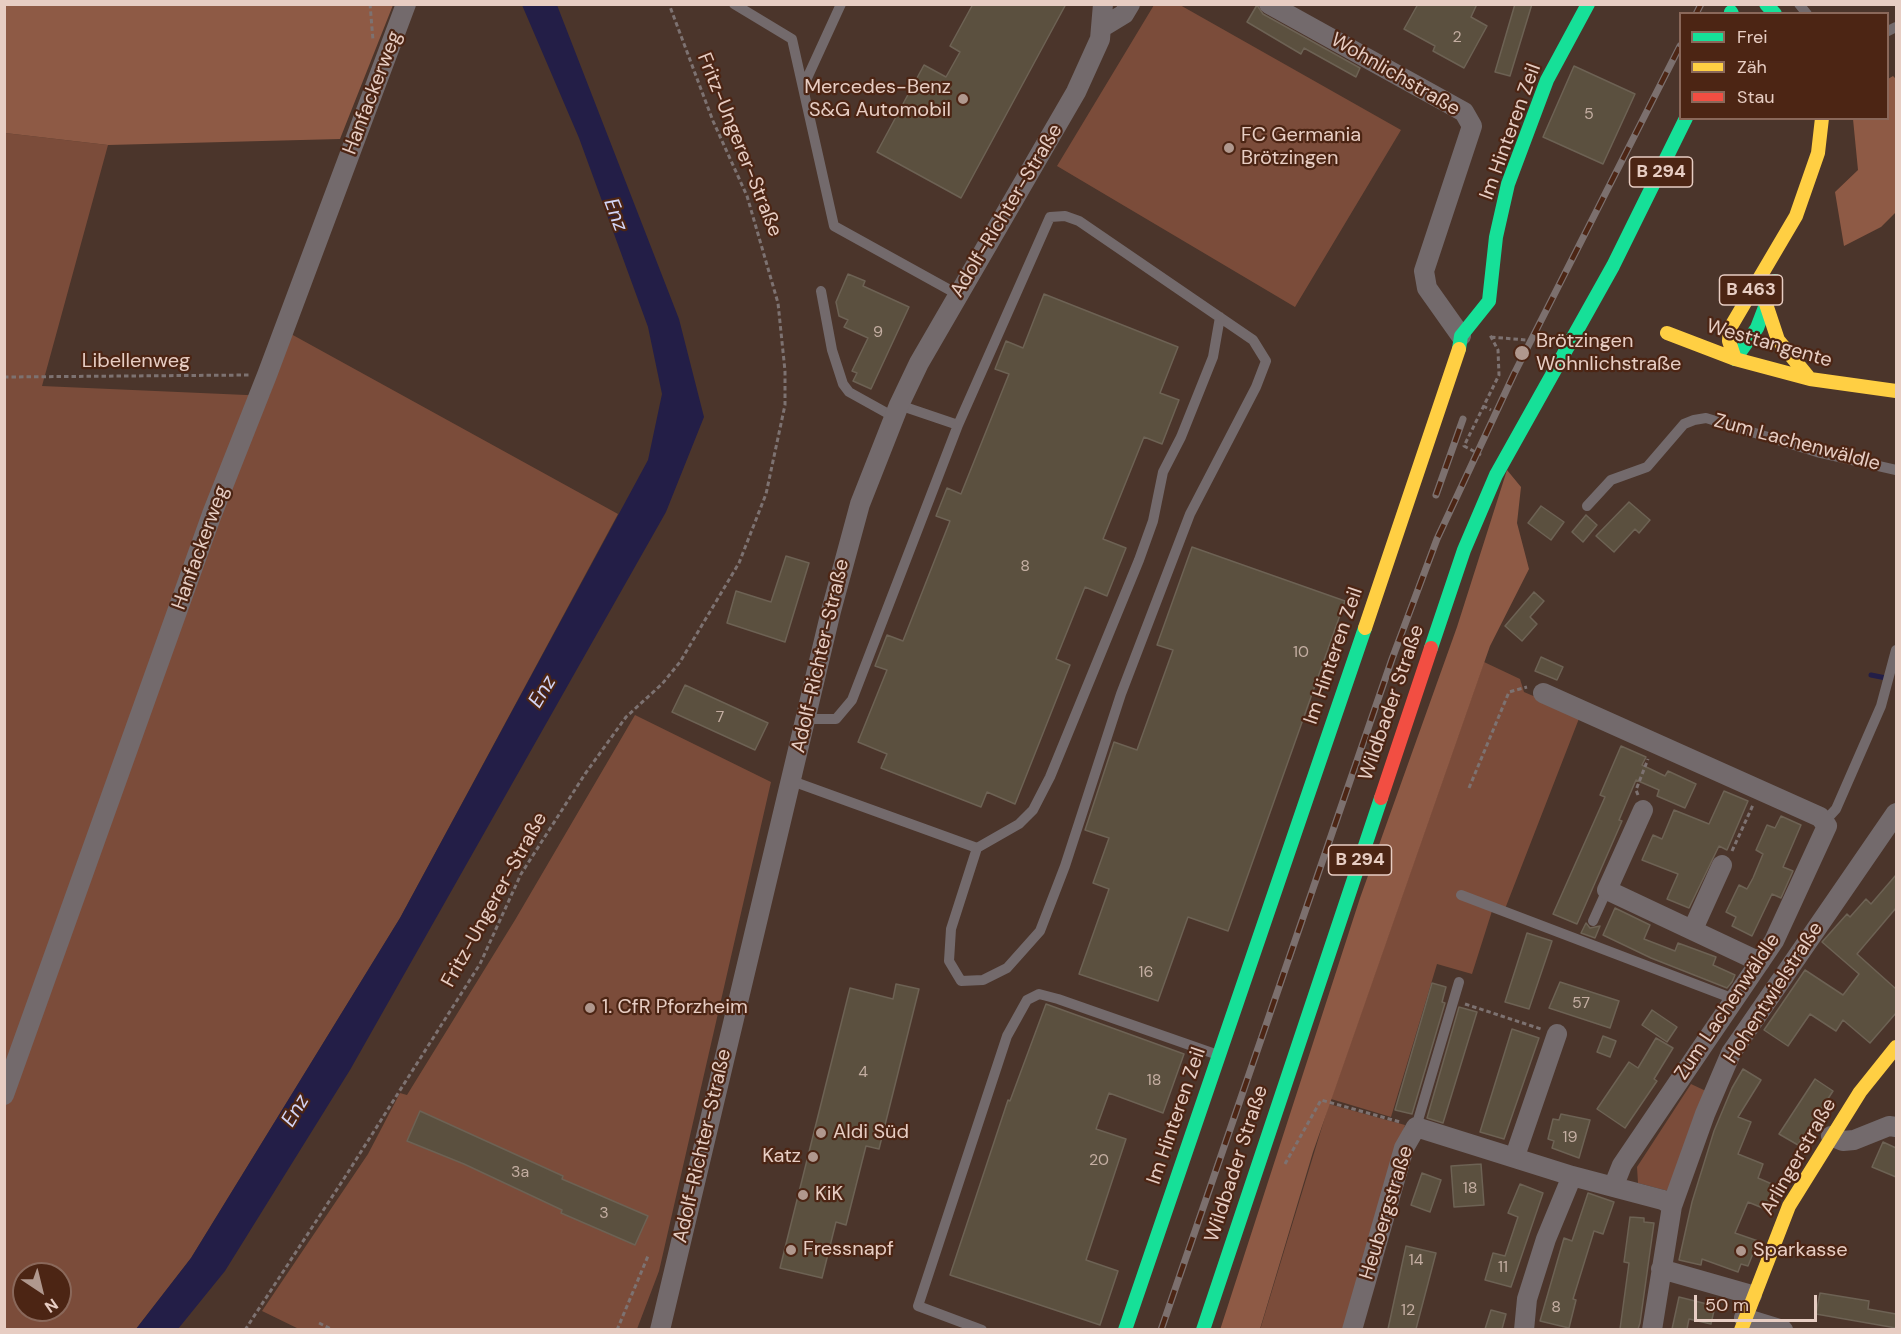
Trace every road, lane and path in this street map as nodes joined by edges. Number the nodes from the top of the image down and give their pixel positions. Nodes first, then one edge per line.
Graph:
1 (406, 4) edge
2 (669, 4) edge
3 (734, 4) edge
4 (841, 4) edge
5 (1103, 4) edge
6 (1130, 4) edge
7 (1269, 4) edge
8 (1588, 4) edge
9 (1101, 28) junction
10 (802, 87) junction
11 (1685, 120) edge
12 (1822, 120) edge
13 (1791, 226) junction
14 (821, 291) dead end
15 (957, 294) junction
16 (1766, 304) junction
17 (1220, 317) junction
18 (1476, 320) junction
19 (1667, 333) dead end
20 (1461, 336) junction
21 (1491, 337) junction
22 (1526, 340) dead end
23 (1735, 359) junction
24 (267, 375) junction
25 (4, 377) edge
26 (1810, 379) junction
27 (1896, 391) edge
28 (1483, 406) junction
29 (1491, 410) dead end
30 (896, 411) junction
31 (958, 425) junction
32 (1486, 457) dead end
33 (1896, 470) edge
34 (1587, 506) dead end
35 (1896, 650) edge
36 (1543, 693) joint
37 (806, 719) junction
38 (1652, 749) dead end
39 (792, 781) junction
40 (1469, 788) dead end
41 (1754, 802) dead end
42 (1643, 810) joint
43 (1896, 813) edge
44 (1825, 821) junction
45 (977, 848) junction
46 (1722, 865) joint
47 (1607, 890) junction
48 (1461, 895) dead end
49 (1593, 921) dead end
50 (1693, 929) junction
51 (1760, 962) junction
52 (1459, 982) dead end
53 (1734, 999) junction
54 (1454, 1000) junction
55 (1557, 1034) joint
56 (1896, 1047) edge
57 (1218, 1055) junction
58 (4, 1095) edge
59 (1416, 1127) junction
60 (1896, 1127) edge
61 (1831, 1136) junction
62 (1515, 1156) junction
63 (1281, 1171) dead end
64 (1572, 1176) junction
65 (1614, 1185) junction
66 (1672, 1206) junction
67 (648, 1256) dead end
68 (1661, 1269) junction
69 (1752, 1295) junction
70 (319, 1323) dead end
71 (1742, 1323) edge
72 (244, 1329) edge
73 (333, 1329) edge
74 (617, 1329) edge
75 (660, 1329) edge
76 (982, 1329) edge
77 (1125, 1329) edge
78 (1203, 1329) edge
79 (1352, 1329) edge
80 (1524, 1329) edge
81 (1652, 1329) edge
82 (1784, 1329) edge

1 - 24 street, Hanfackerweg
2 - 72 path, Fritz-Ungerer-Straße
3 - 10 lane
4 - 10 lane
5 - 9 street, Adolf-Richter-Straße
6 - 9 street
7 - 20 street, Wohnlichstraße
8 - 18 main road, Im Hinteren Zeil
9 - 15 street, Adolf-Richter-Straße
10 - 15 lane
11 - 78 main road, Wildbader Straße / B 294
12 - 13 main road, B 463
13 - 16 main road, B 463
13 - 23 main road, B 463
14 - 30 lane
15 - 30 street, Adolf-Richter-Straße
16 - 23 main road, B 463
16 - 26 main road, B 463
17 - 31 lane
17 - 45 lane
17 - 45 lane
18 - 20 main road, Im Hinteren Zeil
18 - 21 path
19 - 23 main road, Westtangente
20 - 57 main road, Im Hinteren Zeil
21 - 22 path
21 - 28 path
23 - 26 main road, Westtangente
24 - 25 path, Libellenweg
24 - 58 street, Hanfackerweg
26 - 27 main road, Westtangente
28 - 29 path
28 - 32 path
30 - 31 lane
30 - 37 street, Adolf-Richter-Straße
31 - 37 lane
33 - 34 lane, Zum Lachenwäldle
35 - 44 lane, Zum Lachenwäldle
36 - 40 path
36 - 44 street
37 - 39 street, Adolf-Richter-Straße
38 - 42 path
39 - 45 lane
39 - 75 street, Adolf-Richter-Straße
41 - 46 path
42 - 47 street
43 - 66 street, Hohentwielstraße
44 - 51 street, Zum Lachenwäldle
46 - 50 street
47 - 49 lane
47 - 50 street
48 - 53 lane
50 - 51 street
51 - 53 street, Zum Lachenwäldle
52 - 54 lane
53 - 65 street, Zum Lachenwäldle
54 - 55 path
54 - 59 lane
55 - 62 street
56 - 61 main road, Arlingerstraße
57 - 76 lane
57 - 77 main road, Im Hinteren Zeil
59 - 62 street, Heubergstraße
59 - 63 path
59 - 79 street, Heubergstraße
60 - 61 street
61 - 69 main road, Arlingerstraße
62 - 64 street, Heubergstraße
64 - 65 street, Heubergstraße
64 - 80 street
65 - 66 street, Heubergstraße
66 - 68 street, Hohentwielstraße
67 - 74 path
68 - 69 street
68 - 81 street, Hohentwielstraße
69 - 71 main road, Arlingerstraße
70 - 73 path
71 - 82 street

